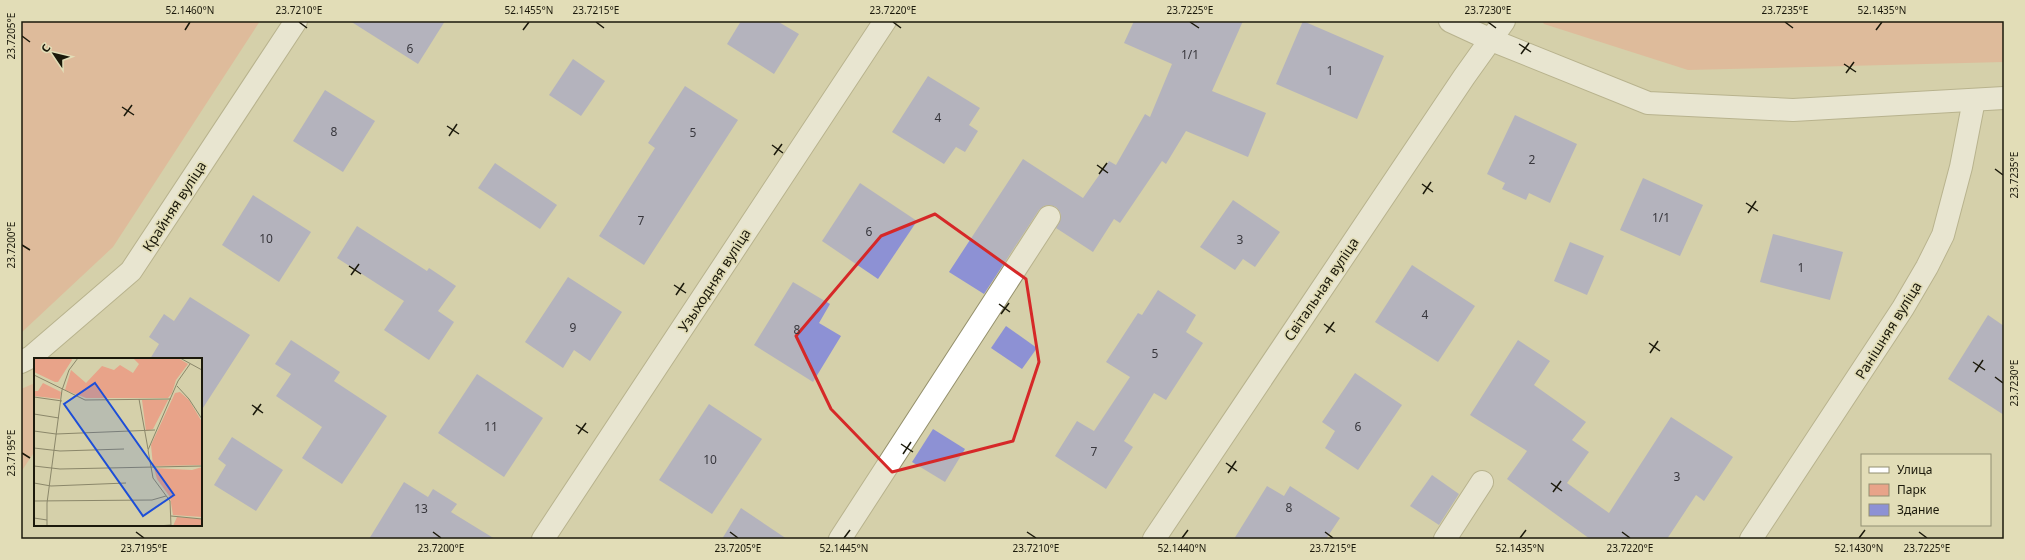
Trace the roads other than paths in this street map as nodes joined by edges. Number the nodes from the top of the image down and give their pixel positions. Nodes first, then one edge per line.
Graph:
1 (296, 21) edge
2 (885, 21) edge
3 (1450, 21) edge
4 (1504, 21) edge
5 (1489, 39) junction
6 (2004, 98) edge
7 (1974, 100) junction
8 (1049, 217) dead end
9 (21, 362) edge
10 (1482, 482) dead end
11 (543, 539) edge
12 (840, 539) edge
13 (1154, 539) edge
14 (1445, 539) edge
15 (1751, 539) edge

1 - 9 street, Крайняя вуліца
2 - 11 street, Узыходняя вуліца
3 - 5 street
4 - 5 street, Світальная вуліца
5 - 7 street
5 - 13 street, Світальная вуліца
6 - 7 street
7 - 15 street, Ранішняя вуліца
8 - 12 street
10 - 14 street

